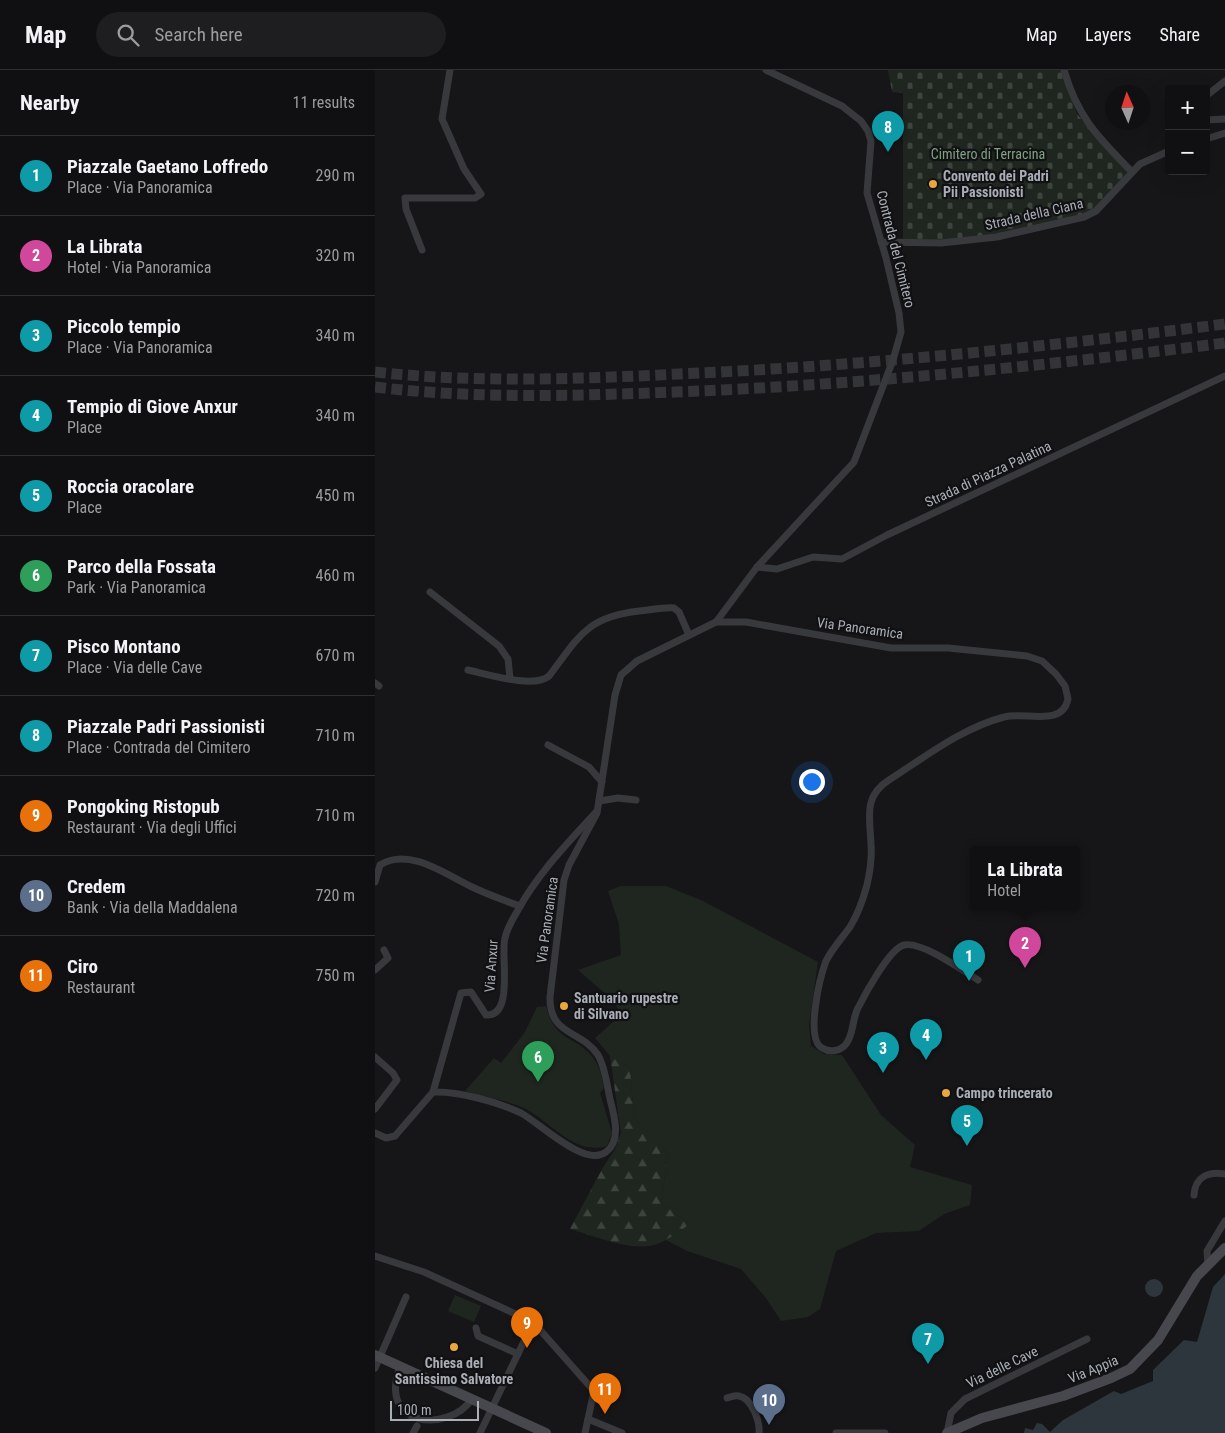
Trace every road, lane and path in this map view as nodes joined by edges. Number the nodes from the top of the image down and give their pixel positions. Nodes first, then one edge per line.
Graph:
1 (450, 70) edge
2 (766, 70) edge
3 (1064, 70) edge
4 (1225, 81) edge
5 (1210, 93) edge
6 (1225, 119) edge
7 (1210, 120) edge
8 (1225, 133) edge
9 (1210, 139) edge
10 (1165, 152) edge
11 (1132, 172) junction
12 (881, 242) junction
13 (422, 250) dead end
14 (1225, 376) edge
15 (757, 567) junction
16 (430, 592) dead end
17 (716, 622) junction
18 (689, 635) junction
19 (468, 670) dead end
20 (510, 678) junction
21 (548, 745) dead end
22 (602, 782) junction
23 (636, 800) dead end
24 (599, 801) junction
25 (598, 810) junction
26 (375, 882) edge
27 (520, 906) junction
28 (384, 950) dead end
29 (375, 970) edge
30 (978, 980) dead end
31 (375, 1057) edge
32 (433, 1092) junction
33 (375, 1109) edge
34 (375, 1133) edge
35 (1225, 1174) edge
36 (1194, 1195) dead end
37 (1225, 1221) edge
38 (1225, 1248) edge
39 (375, 1256) edge
40 (1207, 1265) junction
41 (406, 1297) dead end
42 (476, 1328) dead end
43 (527, 1335) dead end
44 (1087, 1339) dead end
45 (518, 1354) junction
46 (377, 1356) edge
47 (400, 1366) junction
48 (375, 1368) edge
49 (727, 1398) dead end
50 (472, 1399) junction
51 (493, 1408) junction
52 (588, 1419) junction
53 (450, 1425) dead end
54 (417, 1426) junction
55 (428, 1429) dead end
56 (413, 1433) edge
57 (480, 1433) edge
58 (546, 1433) edge
59 (585, 1433) edge
60 (619, 1433) edge
61 (759, 1433) edge
62 (836, 1433) edge
63 (885, 1433) edge
64 (947, 1433) edge

1 - 13 street
2 - 12 street, Contrada del Cimitero
3 - 11 street
4 - 5 street
6 - 7 street
8 - 9 street
10 - 11 street, Strada della Ciana
11 - 12 street, Strada della Ciana
12 - 15 street, Contrada del Cimitero
14 - 15 street, Strada di Piazza Palatina
15 - 17 street, Contrada del Cimitero
16 - 20 street
17 - 18 street, Via Panoramica
17 - 30 street, Via Panoramica
18 - 20 street
18 - 22 street, Via Panoramica
19 - 20 street
21 - 22 street
22 - 24 street, Via Panoramica
23 - 24 street
24 - 25 street, Via Panoramica
25 - 27 street, Via Anxur
25 - 32 street, Via Panoramica
26 - 27 street
27 - 32 street, Via Anxur
28 - 29 street
31 - 33 street
32 - 34 street, Via Anxur
35 - 36 street
37 - 40 street
38 - 40 main road, Via Appia
39 - 52 street
40 - 64 main road, Via Appia
41 - 46 street
42 - 45 street
43 - 45 street
44 - 64 street, Via delle Cave
45 - 51 street
46 - 47 main road
46 - 48 street
47 - 50 main road
47 - 54 street
49 - 61 street
50 - 51 main road
50 - 53 street
51 - 57 street
51 - 58 main road
52 - 59 street
52 - 60 street
54 - 55 street
54 - 56 street
62 - 63 street

